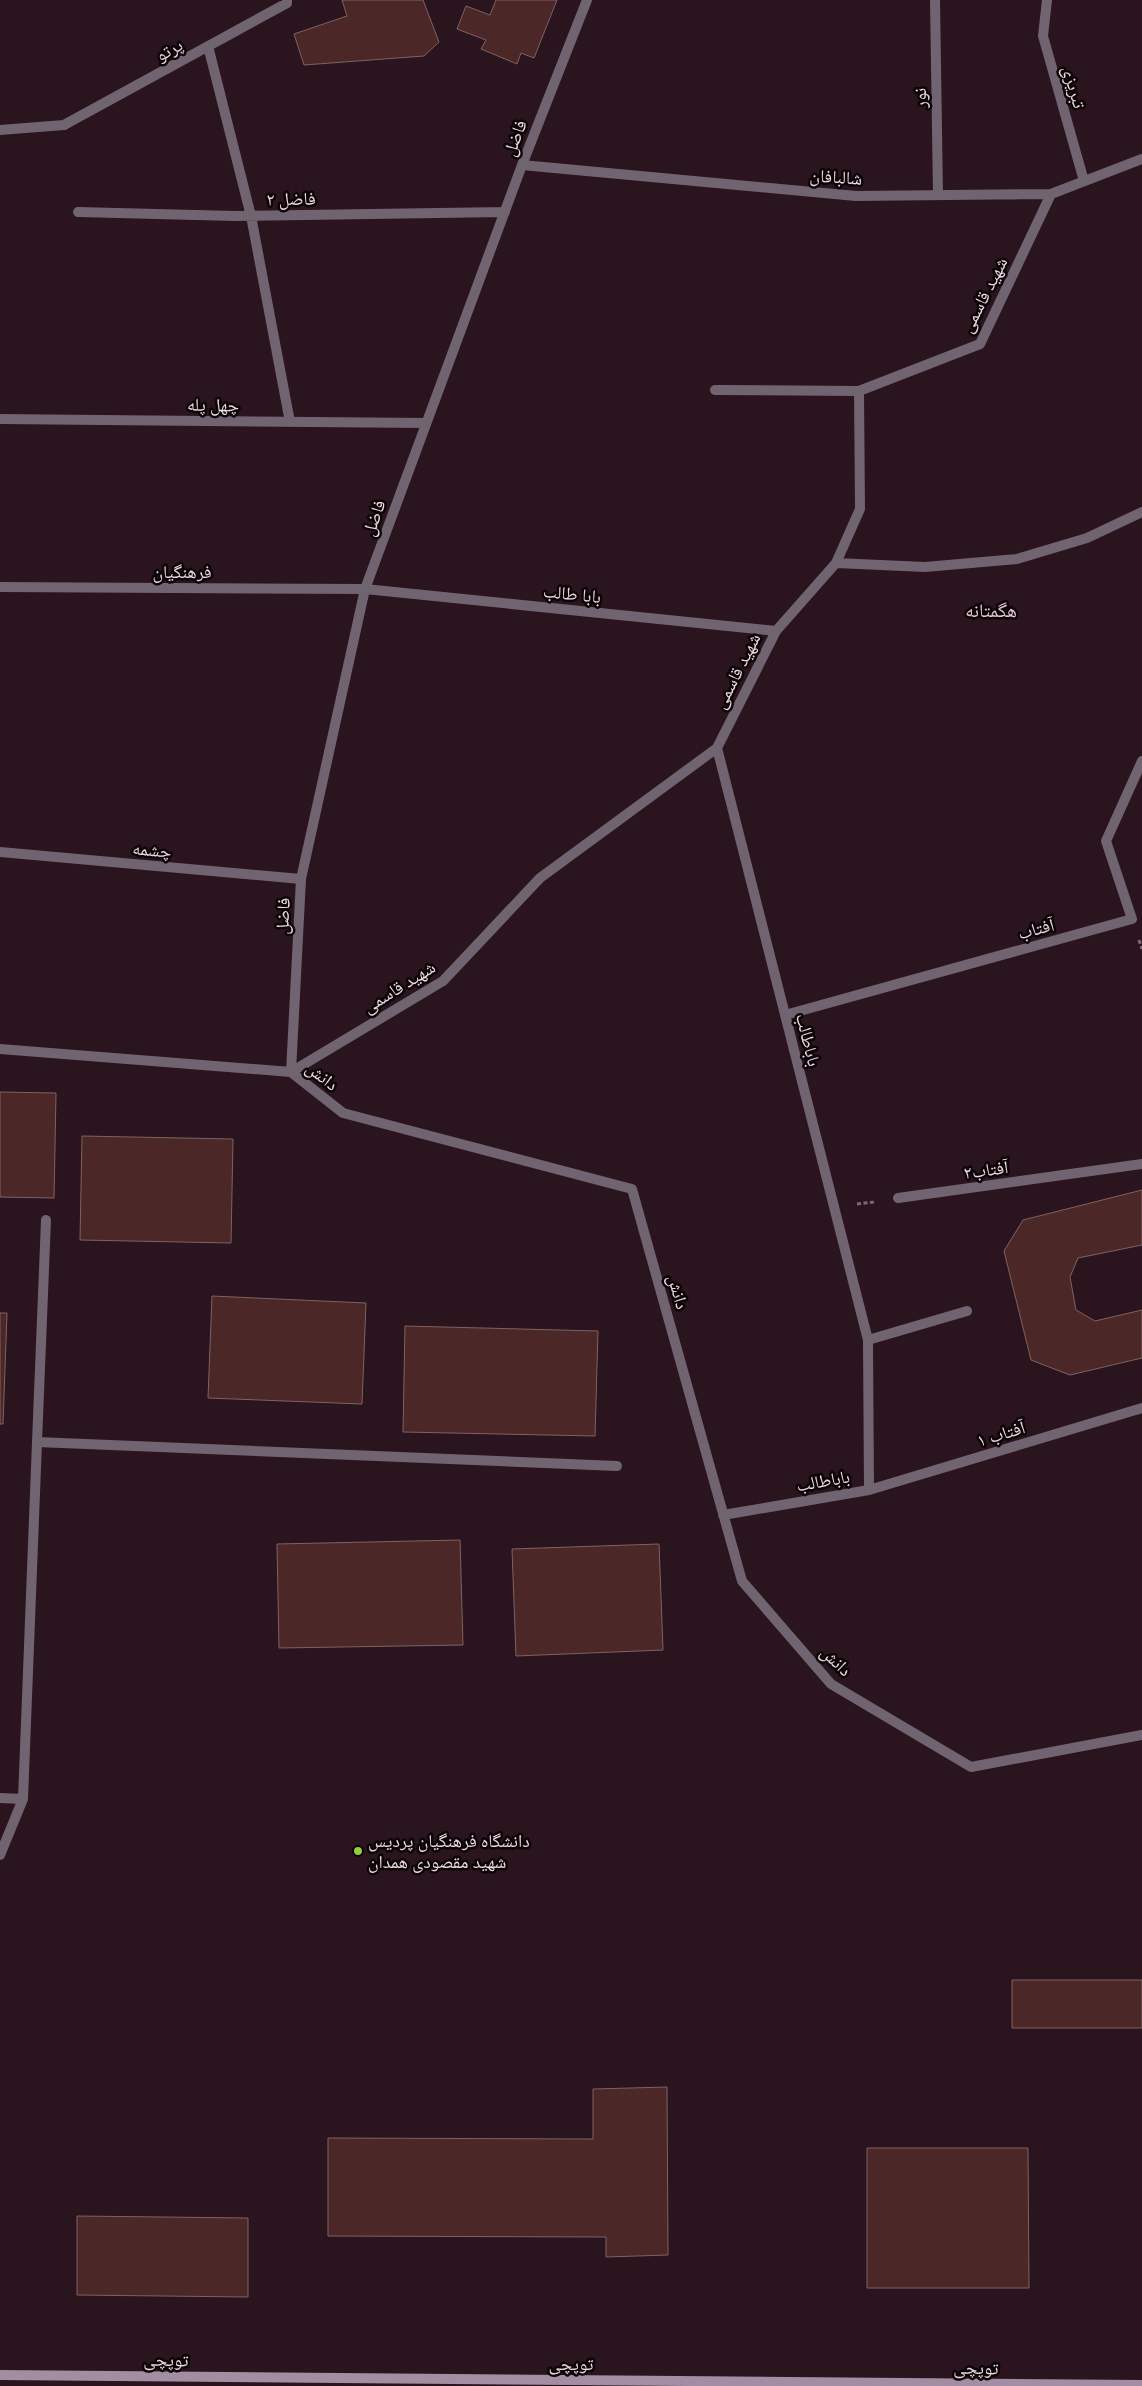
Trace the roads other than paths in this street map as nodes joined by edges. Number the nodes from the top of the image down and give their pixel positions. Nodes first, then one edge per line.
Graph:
1 (287, 0) edge
2 (587, 0) edge
3 (935, 0) edge
4 (1047, 0) edge
5 (208, 46) junction
6 (0, 130) edge
7 (1142, 159) edge
8 (522, 165) junction
9 (1084, 181) junction
10 (1051, 194) junction
11 (938, 195) junction
12 (78, 212) dead end
13 (505, 212) junction
14 (251, 216) junction
15 (715, 390) dead end
16 (859, 391) junction
17 (0, 419) edge
18 (290, 422) junction
19 (426, 423) junction
20 (1142, 512) edge
21 (836, 563) junction
22 (0, 587) edge
23 (365, 589) junction
24 (776, 631) junction
25 (717, 748) junction
26 (1142, 761) edge
27 (0, 852) edge
28 (301, 879) junction
29 (785, 1015) junction
30 (0, 1049) edge
31 (291, 1072) junction
32 (1142, 1164) edge
33 (898, 1198) road end
34 (46, 1220) dead end
35 (967, 1311) dead end
36 (868, 1340) junction
37 (1142, 1408) edge
38 (37, 1442) junction
39 (617, 1466) dead end
40 (869, 1490) junction
41 (723, 1515) junction
42 (1142, 1735) edge
43 (0, 1798) edge
44 (23, 1798) junction
45 (0, 1855) edge
46 (0, 2375) edge
47 (315, 2382) edge
48 (872, 2384) edge
49 (1142, 2385) edge
50 (1119, 2386) edge

1 - 5 street, پرتو
2 - 8 street, فاضل
3 - 11 street, نور
4 - 9 street, تبریزی
5 - 6 street, پرتو
5 - 14 street
7 - 9 street, شالبافان
8 - 11 street, شالبافان
8 - 13 street, فاضل
9 - 10 street, شالبافان
10 - 11 street, شالبافان
10 - 16 street, شهید قاسمی
12 - 14 street, فاضل ۲
13 - 14 street, فاضل ۲
13 - 19 street, فاضل
14 - 18 street
15 - 16 street
16 - 21 street, شهید قاسمی
17 - 18 street, چهل پله
18 - 19 street, چهل پله
19 - 23 street, فاضل
20 - 21 street
21 - 24 street, شهید قاسمی
22 - 23 street, فرهنگیان
23 - 24 street, بابا طالب
23 - 28 street, فاضل
24 - 25 street, شهید قاسمی
25 - 29 street, باباطالب
25 - 31 street, شهید قاسمی
26 - 29 street, آفتاب
27 - 28 street, چشمه
28 - 31 street, فاضل
29 - 36 street, باباطالب
30 - 31 street, دانش
31 - 41 street, دانش
32 - 33 street, آفتاب۲
34 - 38 street
35 - 36 street
36 - 40 street, باباطالب
37 - 40 street, آفتاب ۱
38 - 39 street
38 - 44 street
40 - 41 street, باباطالب
41 - 42 street, دانش
43 - 44 street
44 - 45 street
46 - 47 main road, توپچی
47 - 48 main road, توپچی
48 - 50 main road, توپچی
49 - 50 main road, توپچی

